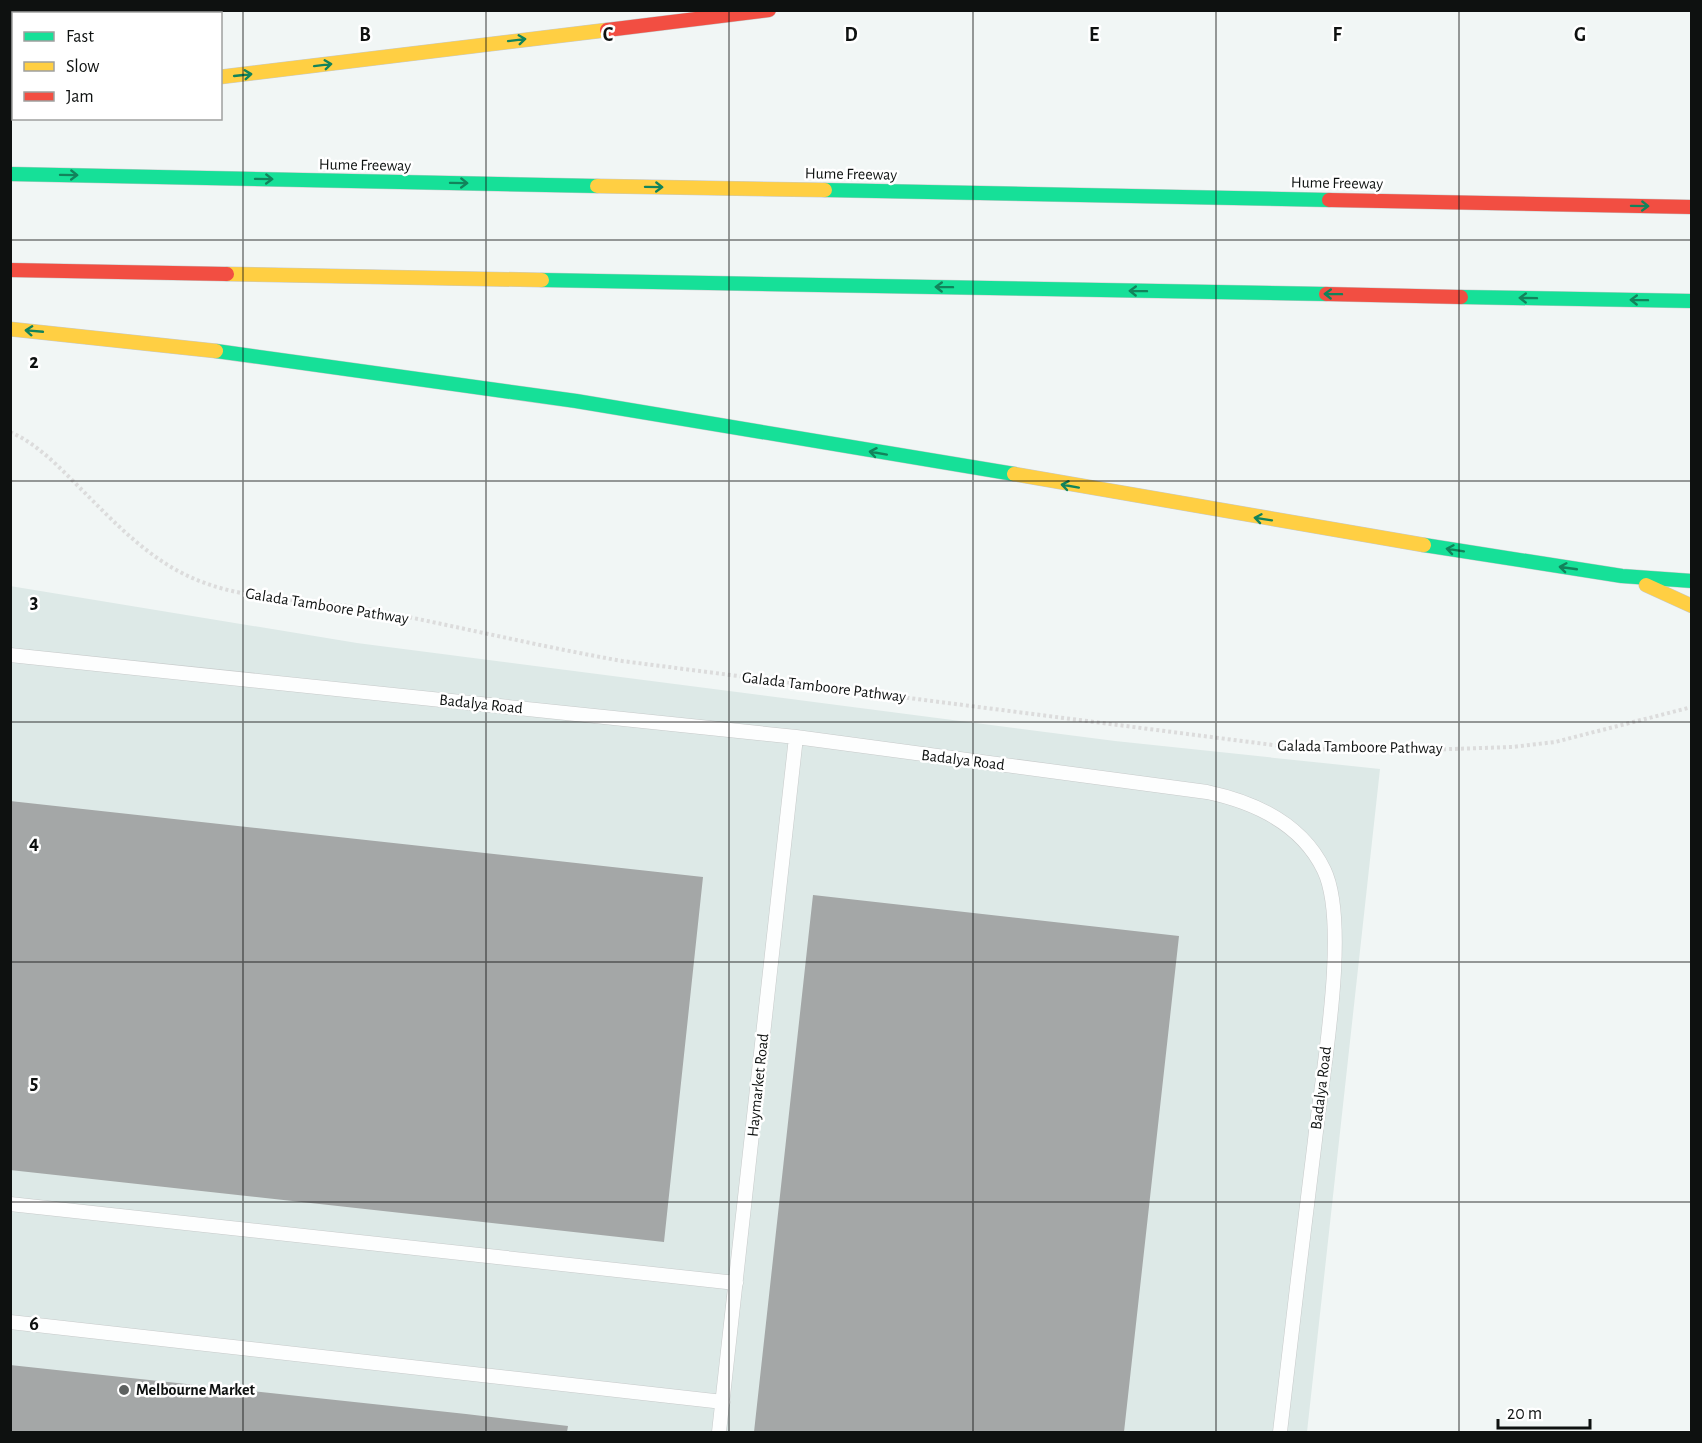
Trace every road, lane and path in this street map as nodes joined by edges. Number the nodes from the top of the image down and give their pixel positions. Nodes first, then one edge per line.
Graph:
1 (769, 10) edge
2 (222, 77) edge
3 (10, 174) edge
4 (1692, 207) edge
5 (10, 270) edge
6 (1692, 301) edge
7 (10, 329) edge
8 (10, 432) edge
9 (1622, 576) junction
10 (1692, 581) edge
11 (1692, 606) edge
12 (10, 655) edge
13 (1692, 707) edge
14 (796, 738) junction
15 (10, 1204) edge
16 (736, 1283) junction
17 (10, 1322) edge
18 (723, 1402) junction
19 (719, 1432) edge
20 (1280, 1432) edge

2 -> 1 highway
3 -> 4 highway, Hume Freeway
6 -> 5 highway
9 -> 7 highway
8 - 13 path, Galada Tamboore Pathway
9 - 10 highway
9 - 11 highway
12 - 14 lane, Badalya Road
14 - 16 lane, Haymarket Road
14 - 20 lane, Badalya Road
15 - 16 lane
16 - 18 lane, Haymarket Road
17 - 18 lane
18 - 19 lane, Haymarket Road

